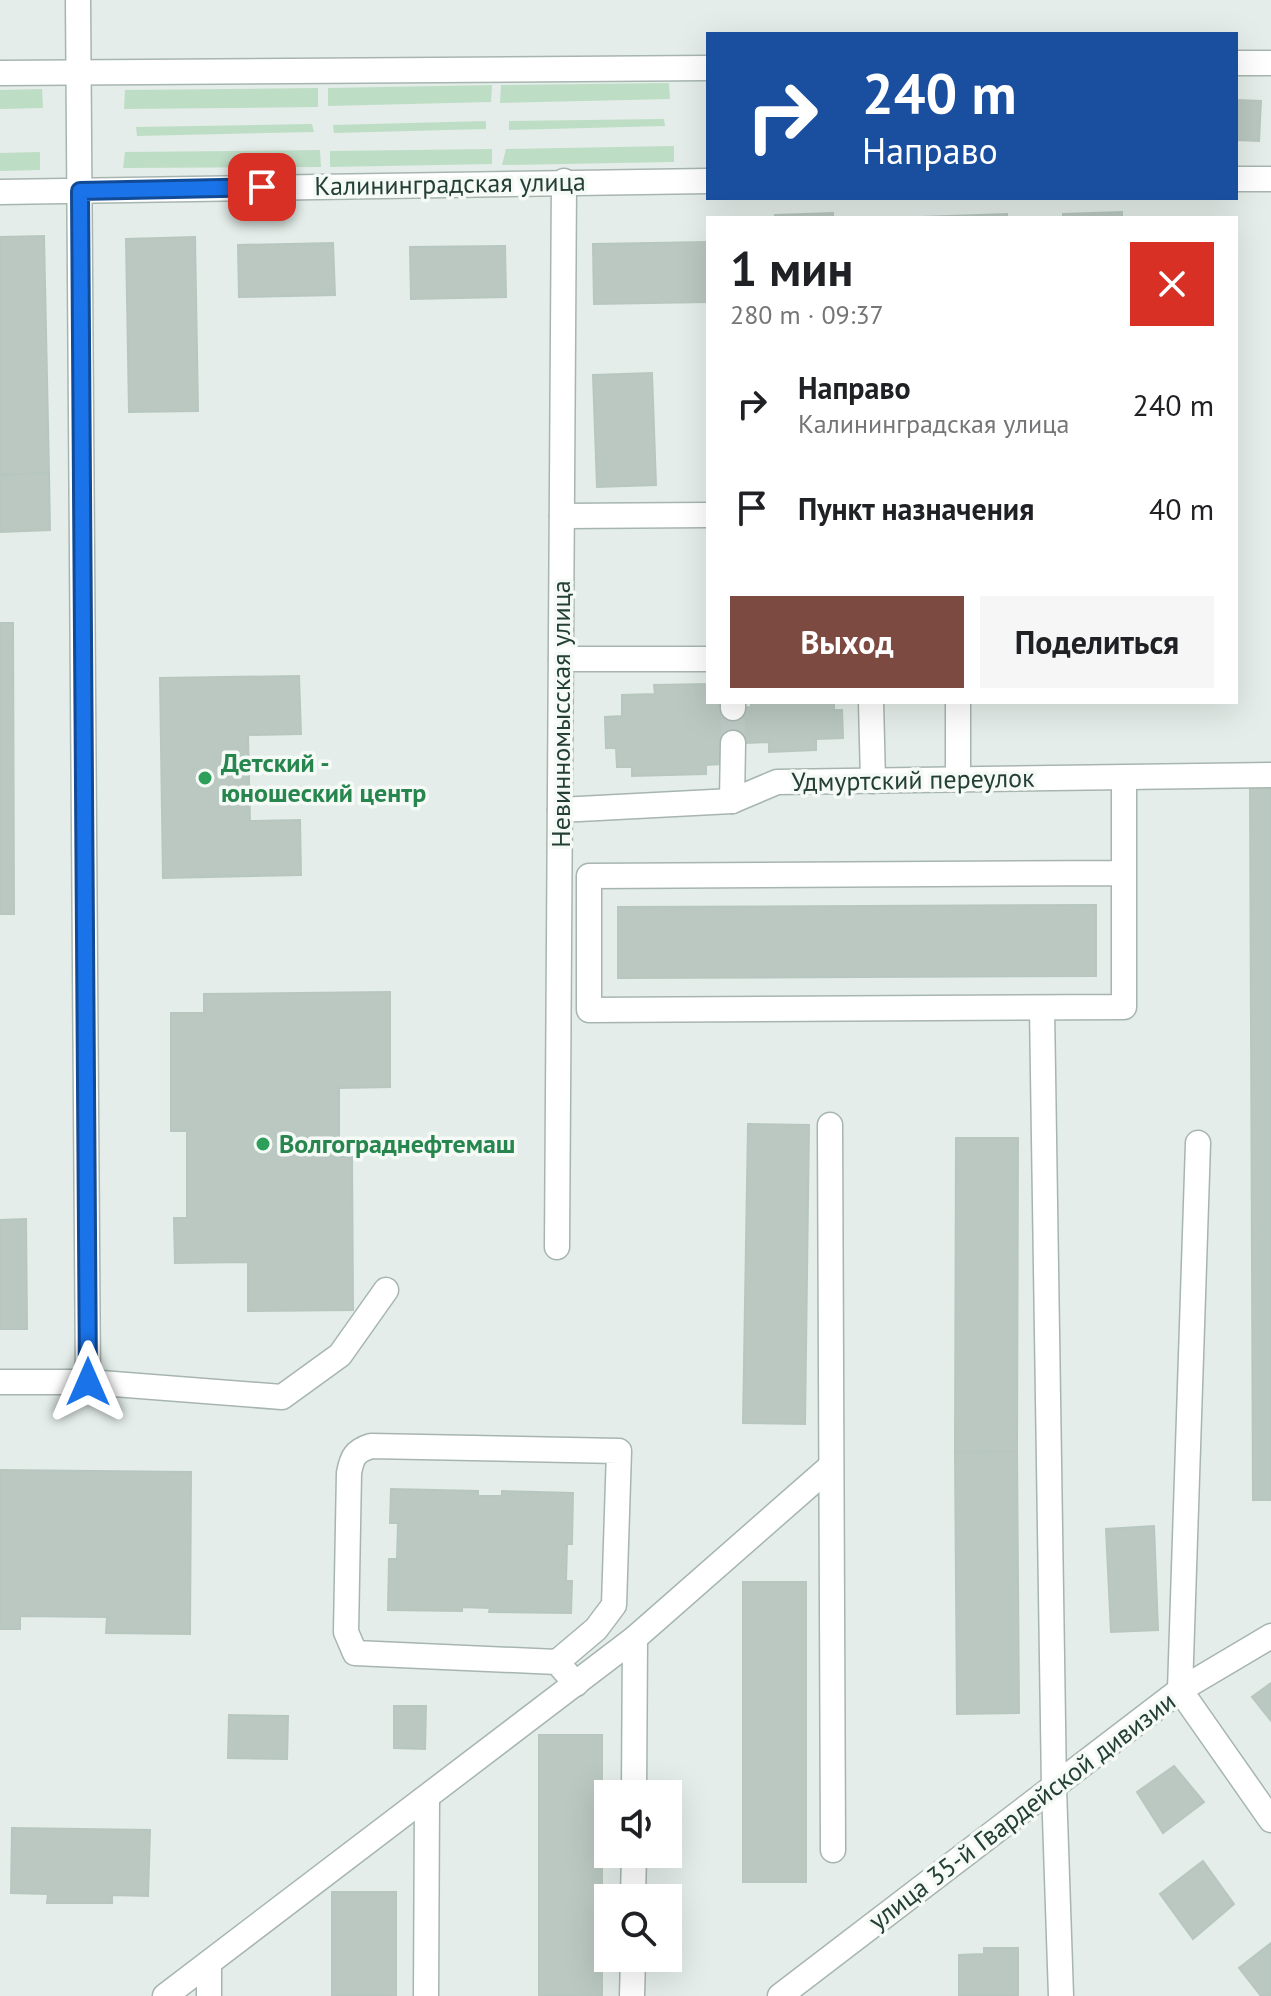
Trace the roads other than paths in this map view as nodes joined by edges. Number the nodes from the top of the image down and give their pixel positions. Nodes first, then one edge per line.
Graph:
1 (78, 0) edge
2 (1238, 63) edge
3 (1271, 63) edge
4 (706, 68) edge
5 (0, 73) edge
6 (79, 73) junction
7 (1238, 179) edge
8 (1271, 179) edge
9 (564, 181) junction
10 (706, 181) edge
11 (80, 191) junction
12 (0, 192) edge
13 (706, 515) edge
14 (562, 516) junction
15 (561, 659) junction
16 (706, 659) edge
17 (871, 704) edge
18 (958, 704) edge
19 (733, 743) tunnel mouth
20 (1271, 775) edge
21 (1124, 778) junction
22 (958, 780) junction
23 (873, 781) junction
24 (732, 801) junction
25 (560, 810) junction
26 (1124, 873) junction
27 (1042, 1008) junction
28 (830, 1125) dead end
29 (1198, 1143) dead end
30 (557, 1247) dead end
31 (386, 1290) dead end
32 (0, 1382) edge
33 (88, 1382) junction
34 (831, 1466) junction
35 (1271, 1636) edge
36 (635, 1638) junction
37 (557, 1662) junction
38 (576, 1684) junction
39 (1180, 1690) junction
40 (634, 1780) edge
41 (1054, 1788) junction
42 (427, 1798) junction
43 (1271, 1820) edge
44 (833, 1850) dead end
45 (209, 1963) junction
46 (633, 1972) edge
47 (165, 1996) edge
48 (209, 1996) edge
49 (426, 1996) edge
50 (632, 1996) edge
51 (780, 1996) edge
52 (1061, 1996) edge

1 - 6 street
2 - 3 street
4 - 6 street
5 - 6 street
6 - 11 street
7 - 8 street
9 - 10 street, Калининградская улица
9 - 11 street, Калининградская улица
9 - 14 street, Невинномысская улица
11 - 12 street, Калининградская улица
11 - 33 street
13 - 14 street
14 - 15 street, Невинномысская улица
15 - 16 street
15 - 25 street, Невинномысская улица
17 - 23 street
18 - 22 street
19 - 24 street
20 - 21 street, Удмуртский переулок
21 - 22 street, Удмуртский переулок
21 - 26 street
22 - 23 street, Удмуртский переулок
23 - 24 street, Удмуртский переулок
24 - 25 street, Удмуртский переулок
25 - 30 street, Невинномысская улица
26 - 27 street
26 - 27 street
27 - 41 street
28 - 34 street
29 - 39 street
31 - 33 street
32 - 33 street
34 - 36 street
34 - 44 street
35 - 39 street, улица 35-й Гвардейской дивизии
36 - 38 street
36 - 40 street
37 - 37 street
37 - 38 street
38 - 42 street
39 - 41 street, улица 35-й Гвардейской дивизии
39 - 43 street
41 - 51 street, улица 35-й Гвардейской дивизии
41 - 52 street
42 - 45 street
42 - 49 street
45 - 47 street
45 - 48 street
46 - 50 street

